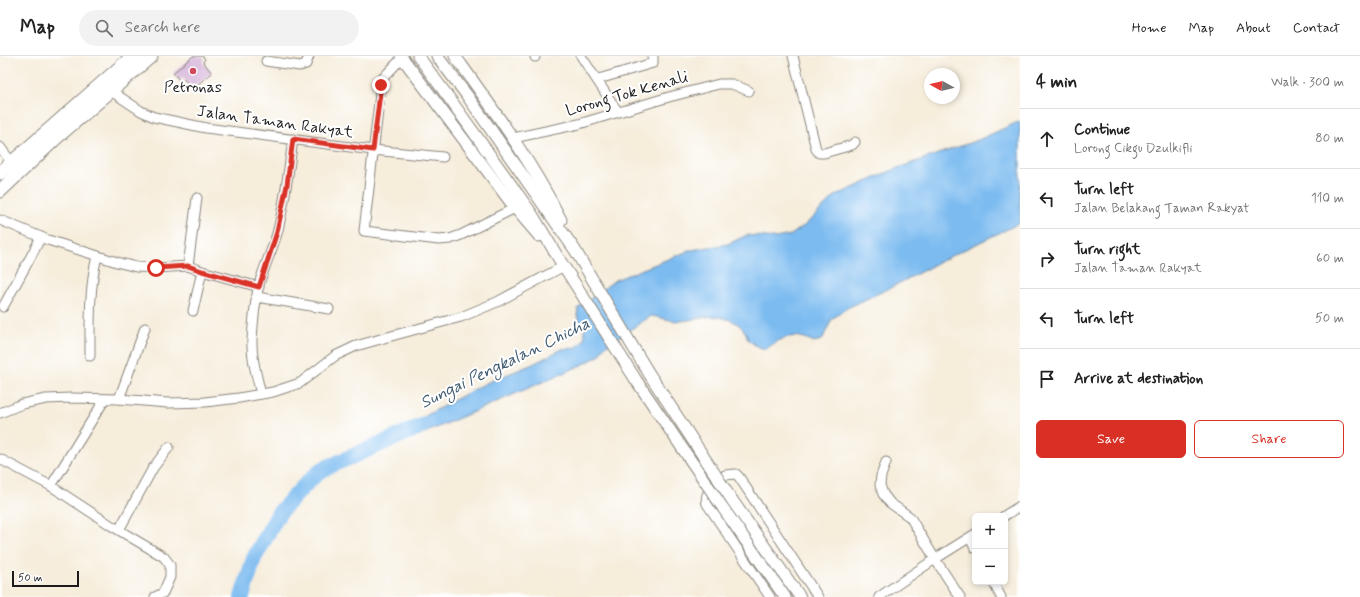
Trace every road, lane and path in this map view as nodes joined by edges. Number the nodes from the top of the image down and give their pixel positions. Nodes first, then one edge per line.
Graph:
1 (133, 56) edge
2 (152, 56) edge
3 (309, 56) edge
4 (418, 56) edge
5 (437, 56) edge
6 (455, 56) edge
7 (581, 56) edge
8 (653, 56) edge
9 (793, 56) edge
10 (402, 57) edge
11 (266, 61) dead end
12 (597, 80) junction
13 (111, 91) junction
14 (749, 91) dead end
15 (618, 112) junction
16 (513, 138) junction
17 (293, 139) junction
18 (855, 142) dead end
19 (0, 147) edge
20 (373, 150) junction
21 (443, 157) dead end
22 (12, 163) junction
23 (0, 173) edge
24 (0, 191) edge
25 (197, 198) dead end
26 (515, 208) junction
27 (0, 220) edge
28 (41, 237) junction
29 (575, 250) junction
30 (97, 256) junction
31 (188, 266) junction
32 (564, 267) junction
33 (202, 271) junction
34 (259, 287) junction
35 (257, 297) junction
36 (3, 307) dead end
37 (329, 309) dead end
38 (193, 311) dead end
39 (145, 328) dead end
40 (90, 356) dead end
41 (261, 394) junction
42 (105, 399) junction
43 (119, 399) junction
44 (0, 413) edge
45 (169, 447) dead end
46 (0, 459) edge
47 (886, 462) dead end
48 (51, 486) junction
49 (1020, 506) edge
50 (1008, 514) edge
51 (119, 530) junction
52 (972, 536) edge
53 (935, 559) junction
54 (994, 585) edge
55 (155, 597) edge
56 (770, 597) edge
57 (785, 597) edge
58 (800, 597) edge
59 (818, 597) edge
60 (879, 597) edge
61 (960, 597) edge
62 (1000, 597) edge

1 - 22 highway
2 - 13 highway
3 - 11 street
4 - 32 main road
5 - 29 main road
6 - 16 main road
7 - 12 street
8 - 12 street
9 - 18 street
10 - 20 street
10 - 26 main road
12 - 15 street
13 - 17 street, Jalan Taman Rakyat
13 - 24 highway
14 - 15 street, Lorong Tok Kenali
15 - 16 street, Lorong Tok Kenali
16 - 29 main road
17 - 20 street, Jalan Taman Rakyat
17 - 34 street
19 - 22 street
20 - 21 street, Jalan Taman Rakyat
20 - 26 street
22 - 23 highway
25 - 31 street
26 - 32 main road
27 - 28 street
28 - 30 street
28 - 36 street
29 - 58 main road, bridge
30 - 31 street
30 - 40 street
31 - 33 street
32 - 41 street
32 - 57 main road, bridge
33 - 34 street
33 - 38 street
34 - 35 street
35 - 37 street
35 - 41 street
39 - 43 street
41 - 43 street
42 - 43 street
42 - 44 street
42 - 48 street
45 - 51 street
46 - 48 street
47 - 53 street
48 - 51 street
49 - 50 street
51 - 55 street
52 - 53 street
53 - 60 street
53 - 61 street
54 - 62 street
56 - 59 street

